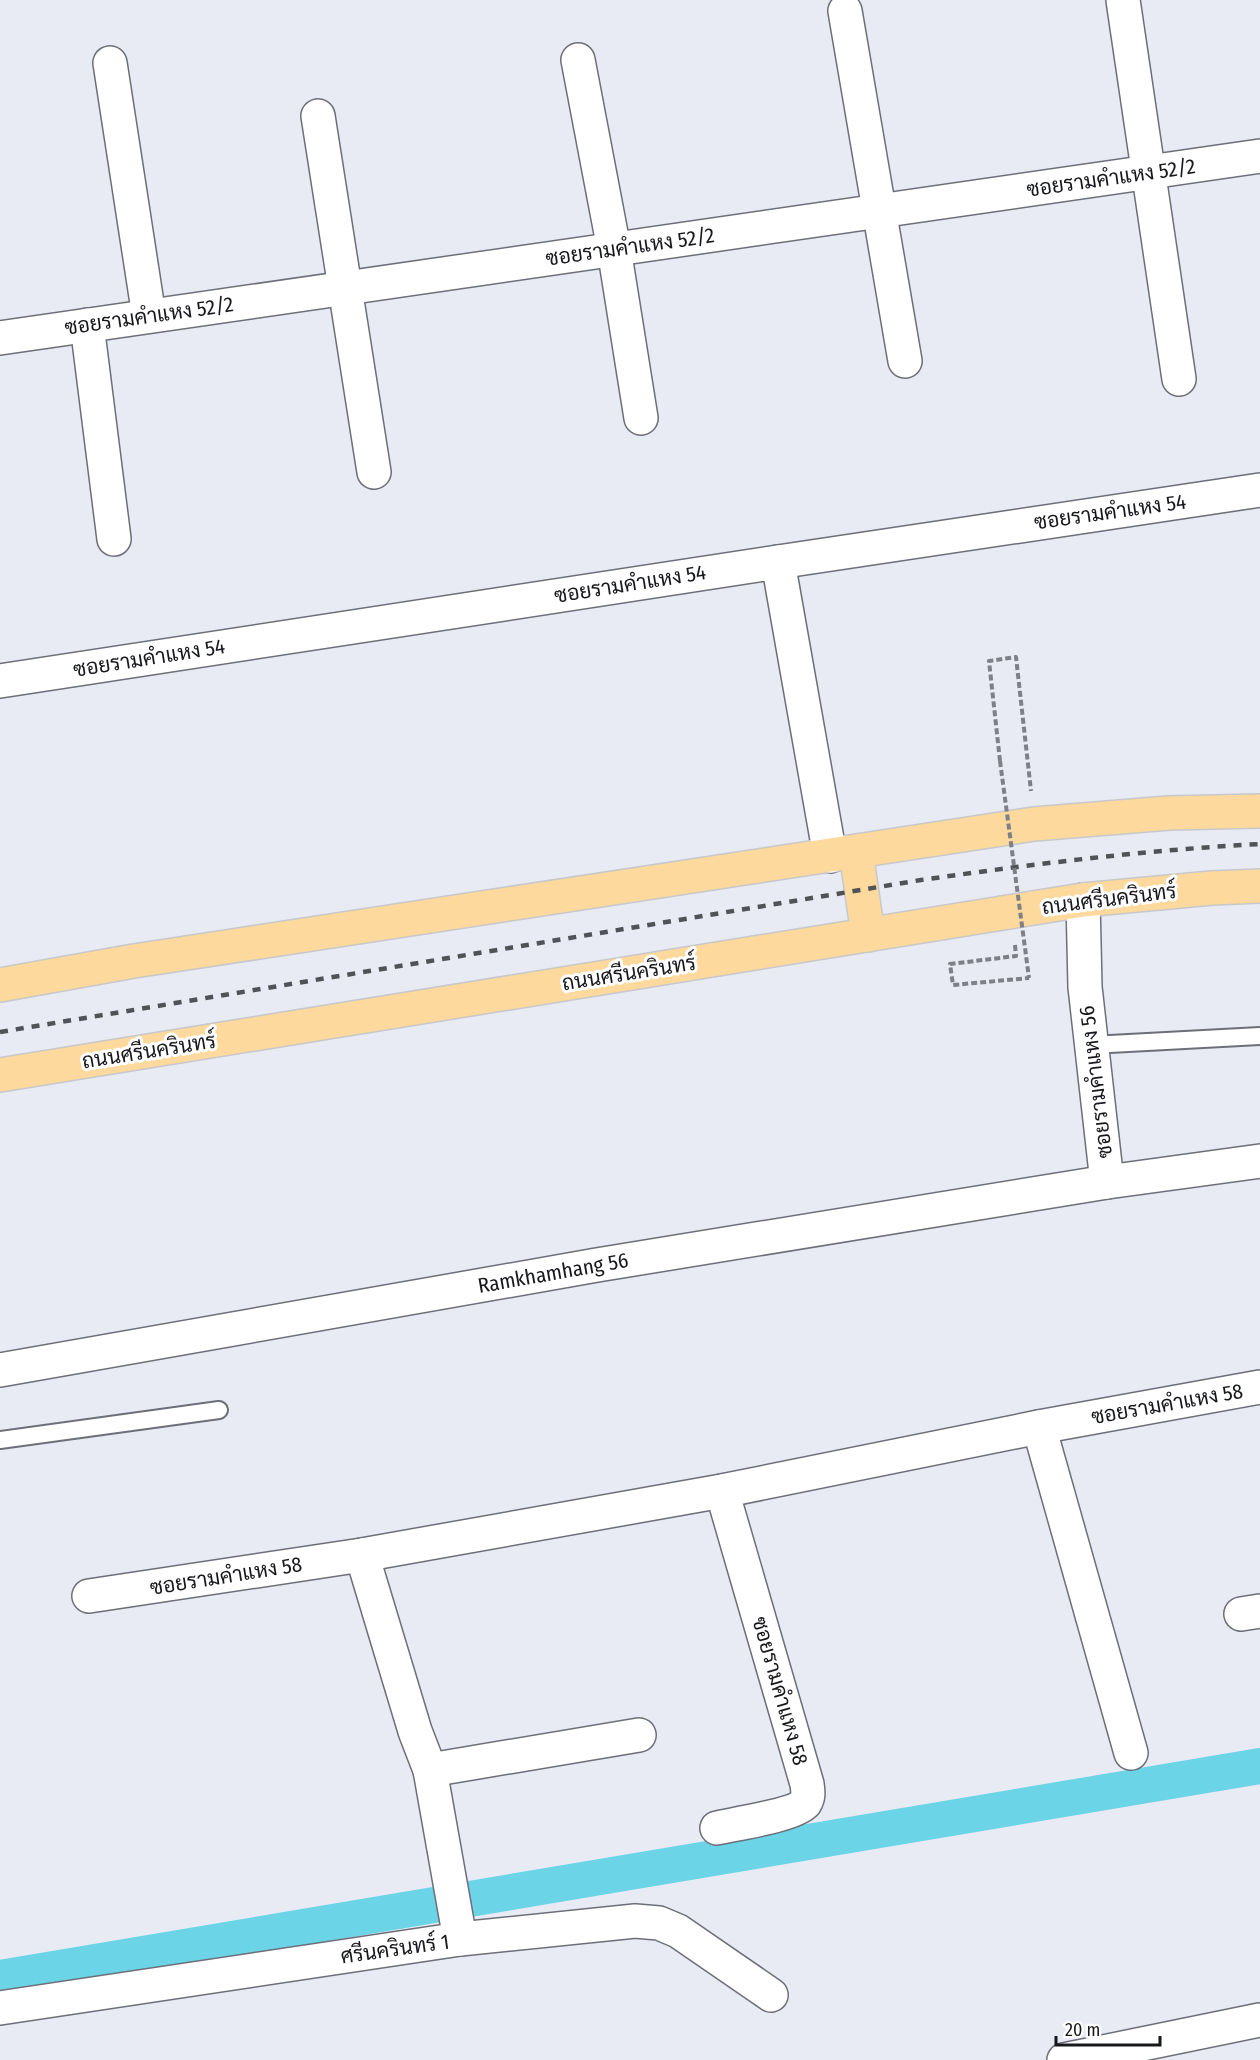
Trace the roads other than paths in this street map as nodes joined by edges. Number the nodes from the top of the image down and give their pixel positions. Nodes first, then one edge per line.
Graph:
1 (1123, 0) edge
2 (845, 11) dead end
3 (578, 60) dead end
4 (110, 63) dead end
5 (318, 116) dead end
6 (1260, 156) edge
7 (1149, 172) junction
8 (879, 211) junction
9 (614, 249) junction
10 (345, 288) junction
11 (148, 316) junction
12 (87, 325) junction
13 (0, 338) edge
14 (904, 361) dead end
15 (1179, 379) dead end
16 (641, 418) dead end
17 (374, 472) dead end
18 (1260, 490) edge
19 (114, 539) dead end
20 (778, 562) junction
21 (0, 681) edge
22 (1260, 810) edge
23 (843, 854) junction
24 (1260, 886) edge
25 (1083, 900) junction
26 (868, 935) junction
27 (0, 985) edge
28 (1260, 1036) edge
29 (1091, 1045) junction
30 (0, 1075) edge
31 (1260, 1161) edge
32 (1107, 1182) junction
33 (0, 1370) edge
34 (1260, 1387) edge
35 (219, 1410) dead end
36 (1039, 1427) junction
37 (0, 1440) edge
38 (722, 1491) junction
39 (363, 1555) junction
40 (89, 1596) dead end
41 (639, 1735) dead end
42 (1131, 1753) dead end
43 (430, 1770) junction
44 (717, 1828) dead end
45 (460, 1939) junction
46 (771, 1995) dead end
47 (0, 2008) edge
48 (1260, 2020) edge
49 (1064, 2060) edge

1 - 7 street
2 - 8 street
3 - 9 street
4 - 11 street
5 - 10 street
6 - 7 street, ซอยรามคำแหง 52/2
7 - 8 street, ซอยรามคำแหง 52/2
7 - 15 street
8 - 9 street, ซอยรามคำแหง 52/2
8 - 14 street
9 - 10 street, ซอยรามคำแหง 52/2
9 - 16 street
10 - 11 street, ซอยรามคำแหง 52/2
10 - 17 street
11 - 12 street, ซอยรามคำแหง 52/2
12 - 13 street, ซอยรามคำแหง 52/2
12 - 19 street
18 - 20 street, ซอยรามคำแหง 54
20 - 21 street, ซอยรามคำแหง 54
20 - 23 street
22 - 23 main road
23 - 26 main road
23 - 27 main road
24 - 25 main road, ถนนศรีนครินทร์
25 - 26 main road, ถนนศรีนครินทร์
25 - 29 street, ซอยรามคำแหง 56
26 - 30 main road, ถนนศรีนครินทร์
28 - 29 lane
29 - 32 street, ซอยรามคำแหง 56
31 - 32 street, ซอยรามคำแหง 56
32 - 33 street, Ramkhamhang 56
34 - 36 street, ซอยรามคำแหง 58
35 - 37 lane
36 - 38 street, ซอยรามคำแหง 58
36 - 42 street
38 - 39 street, ซอยรามคำแหง 58
38 - 44 street, ซอยรามคำแหง 58
39 - 40 street, ซอยรามคำแหง 58
39 - 43 street
41 - 43 street
43 - 45 street
45 - 46 street, ศรีนครินทร์ 1
45 - 47 street, ศรีนครินทร์ 1
48 - 49 street

